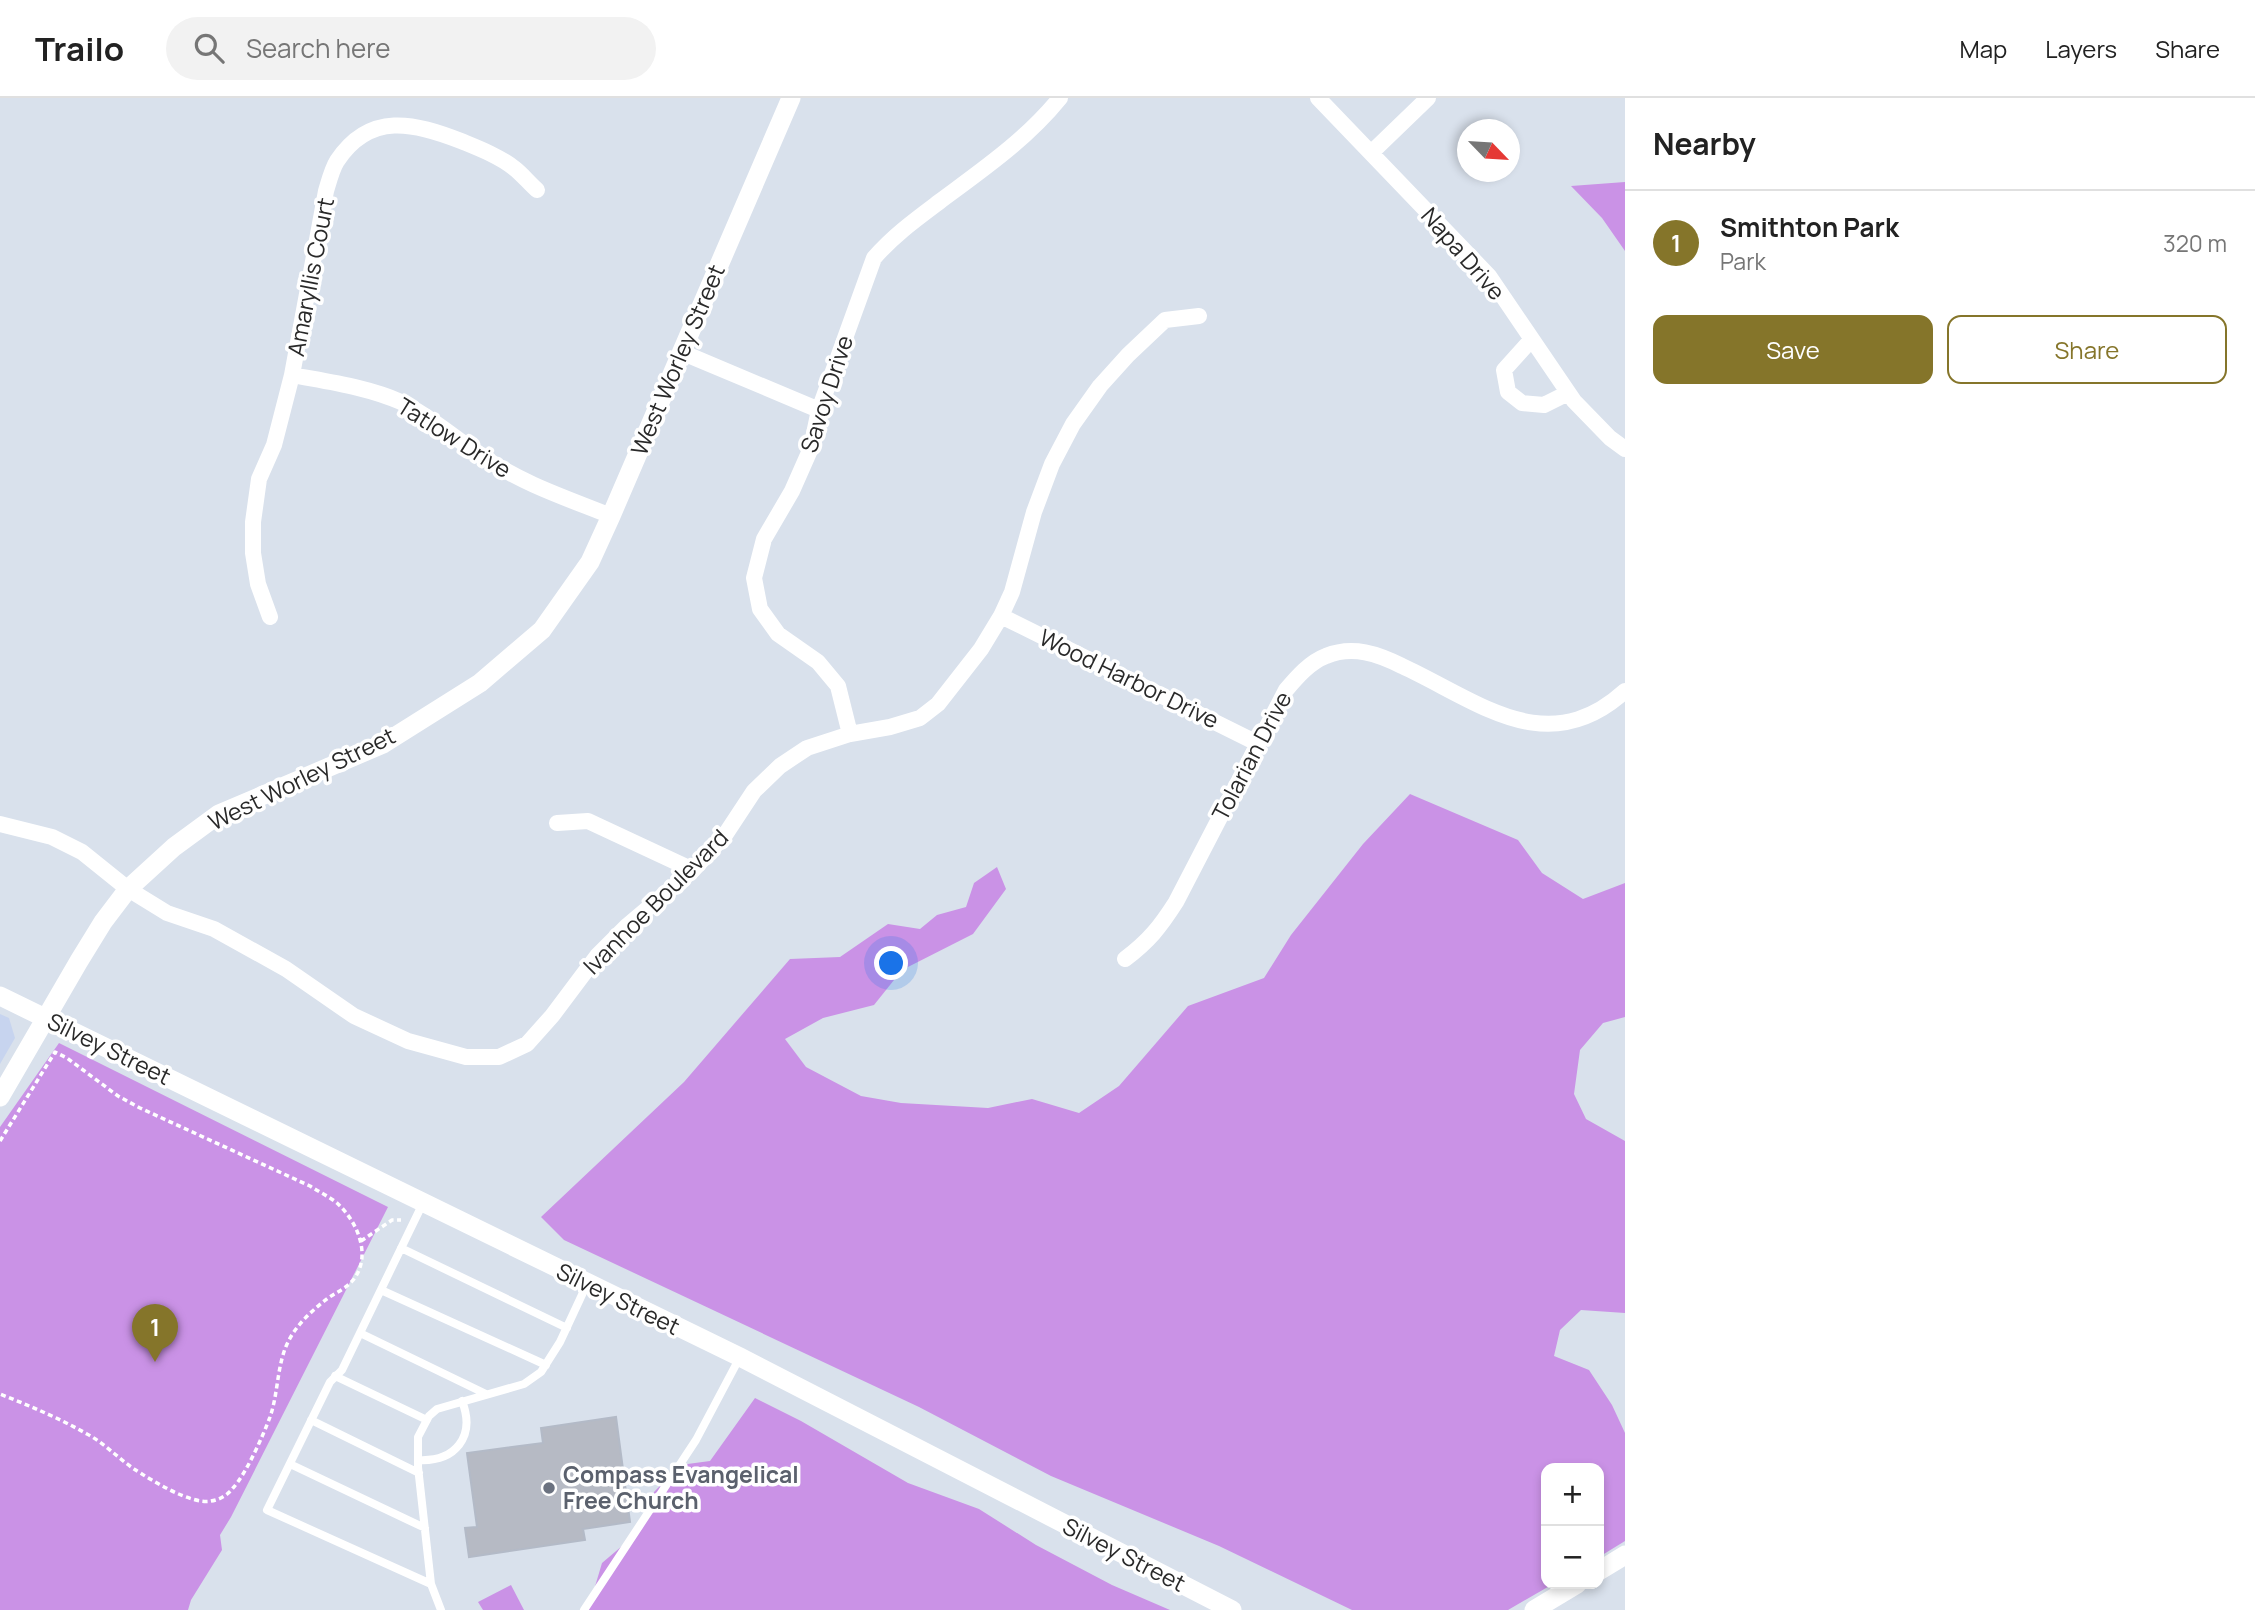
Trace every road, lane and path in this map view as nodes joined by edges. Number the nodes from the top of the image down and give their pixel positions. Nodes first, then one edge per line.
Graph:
1 (791, 98) edge
2 (1060, 98) edge
3 (1318, 98) edge
4 (1428, 98) edge
5 (1370, 153) junction
6 (537, 190) dead end
7 (1199, 316) dead end
8 (1531, 340) junction
9 (681, 352) junction
10 (292, 375) junction
11 (1568, 393) junction
12 (819, 410) junction
13 (1625, 449) edge
14 (611, 516) junction
15 (1001, 616) junction
16 (270, 617) dead end
17 (1625, 691) edge
18 (850, 734) junction
19 (1257, 743) junction
20 (557, 823) dead end
21 (0, 824) edge
22 (693, 870) junction
23 (128, 889) junction
24 (1125, 959) dead end
25 (0, 996) edge
26 (46, 1018) junction
27 (0, 1097) edge
28 (0, 1141) edge
29 (414, 1199) junction
30 (360, 1241) junction
31 (401, 1248) junction
32 (587, 1284) junction
33 (381, 1290) junction
34 (567, 1328) junction
35 (360, 1333) junction
36 (740, 1357) junction
37 (546, 1366) junction
38 (335, 1376) junction
39 (0, 1394) edge
40 (486, 1394) junction
41 (462, 1401) junction
42 (311, 1420) junction
43 (426, 1420) junction
44 (418, 1460) junction
45 (290, 1464) junction
46 (419, 1473) junction
47 (425, 1528) junction
48 (1625, 1555) edge
49 (1604, 1567) edge
50 (431, 1584) junction
51 (1569, 1589) edge
52 (441, 1610) edge
53 (584, 1610) edge
54 (1232, 1610) edge
55 (1534, 1610) edge

1 - 9 street, West Worley Street
2 - 12 street, Savoy Drive
3 - 5 street, Napa Drive
4 - 5 street
5 - 8 street, Napa Drive
6 - 10 street, Amaryllis Court
7 - 15 street, Ivanhoe Boulevard
8 - 11 street, Napa Drive
8 - 11 street
9 - 12 street
9 - 14 street, West Worley Street
10 - 14 street, Tatlow Drive
10 - 16 street, Amaryllis Court
11 - 13 street, Napa Drive
12 - 18 street, Savoy Drive
14 - 23 street, West Worley Street
15 - 18 street, Ivanhoe Boulevard
15 - 19 street, Wood Harbor Drive
17 - 19 street, Tolarian Drive
18 - 22 street, Ivanhoe Boulevard
19 - 24 street, Tolarian Drive
20 - 22 street
21 - 23 street, Ivanhoe Boulevard
22 - 23 street, Ivanhoe Boulevard
23 - 26 street, West Worley Street
25 - 26 street, Silvey Street
26 - 27 street, West Worley Street
26 - 29 street, Silvey Street
28 - 30 path
29 - 30 path
29 - 31 lane
29 - 32 street, Silvey Street
30 - 39 path
31 - 33 lane
31 - 34 lane
32 - 34 lane
32 - 36 street, Silvey Street
33 - 35 lane
33 - 37 lane
34 - 37 lane
35 - 38 lane
35 - 40 lane
36 - 53 lane
36 - 54 street, Silvey Street
37 - 40 lane
38 - 42 lane
38 - 43 lane
40 - 41 lane
41 - 43 lane
41 - 44 lane
42 - 45 lane
42 - 46 lane
43 - 44 lane
44 - 46 lane
45 - 47 lane
45 - 50 lane
46 - 47 lane
47 - 50 lane
48 - 49 street
50 - 52 lane
51 - 55 street

